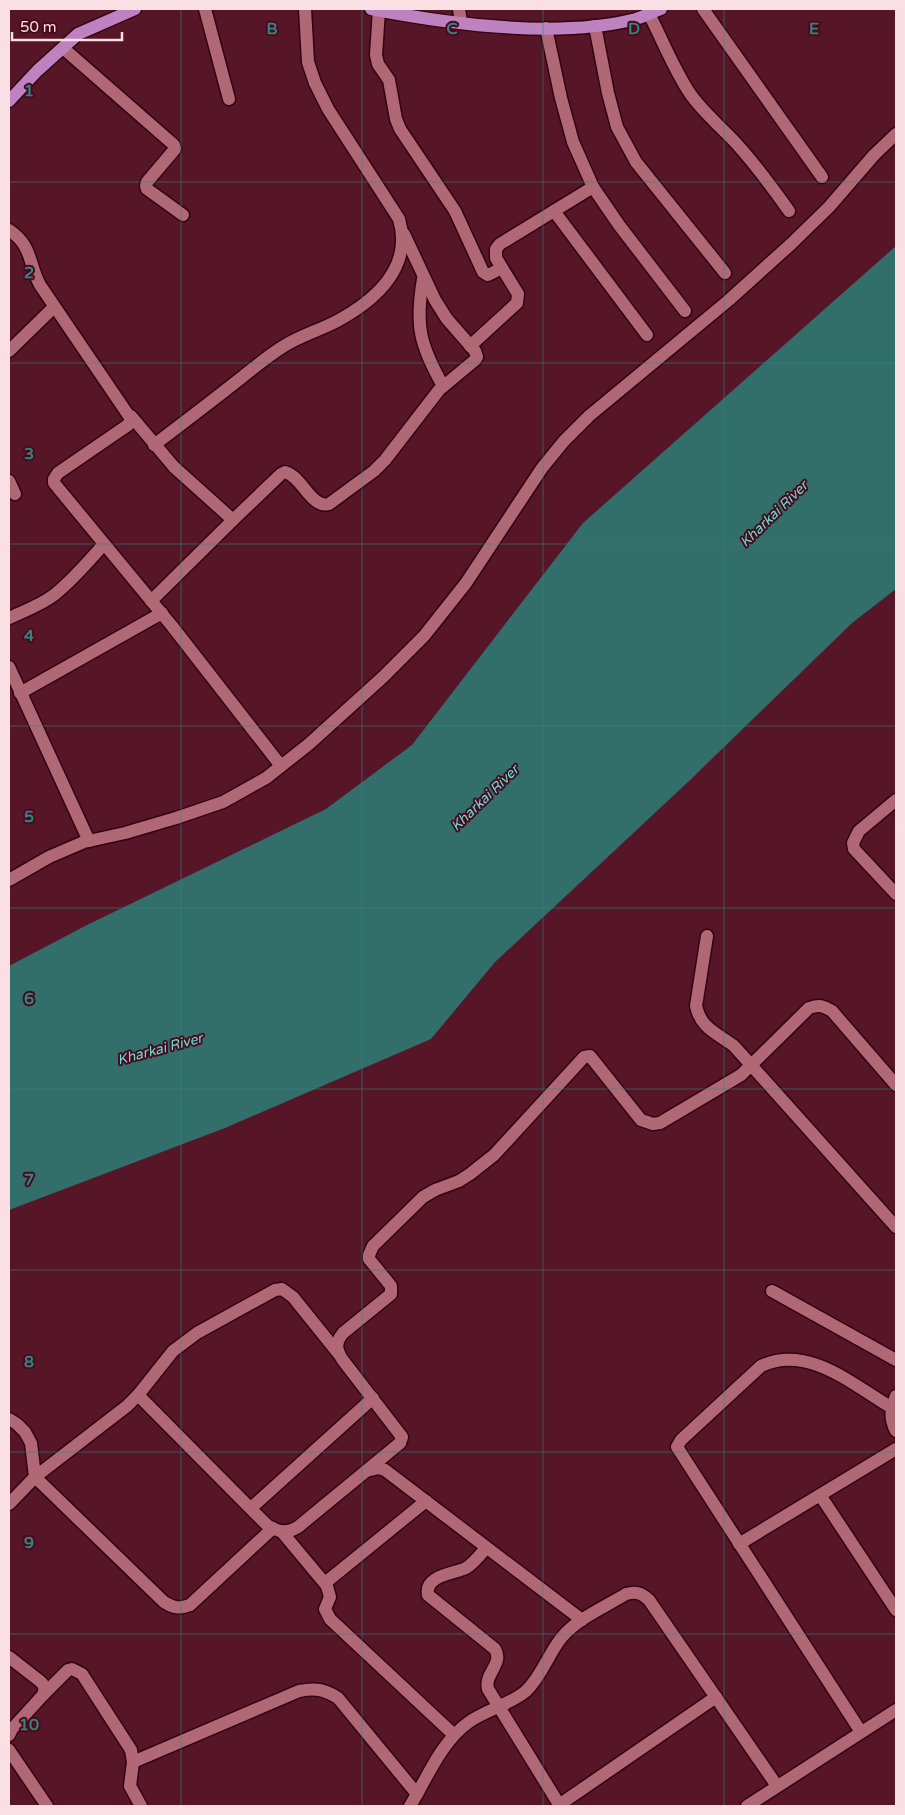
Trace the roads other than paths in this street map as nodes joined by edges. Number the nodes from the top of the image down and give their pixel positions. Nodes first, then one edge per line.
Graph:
1 (135, 9) edge
2 (205, 9) edge
3 (305, 9) edge
4 (460, 9) edge
5 (703, 9) edge
6 (375, 10) edge
7 (655, 11) edge
8 (460, 22) junction
9 (595, 26) junction
10 (546, 28) junction
11 (63, 48) junction
12 (229, 100) dead end
13 (9, 101) edge
14 (896, 134) edge
15 (822, 177) dead end
16 (593, 187) junction
17 (554, 211) junction
18 (789, 211) dead end
19 (183, 215) dead end
20 (9, 230) edge
21 (403, 232) junction
22 (502, 268) junction
23 (726, 273) dead end
24 (424, 279) junction
25 (54, 307) junction
26 (685, 311) dead end
27 (648, 335) dead end
28 (470, 346) junction
29 (9, 351) edge
30 (444, 386) junction
31 (131, 416) junction
32 (154, 445) junction
33 (9, 481) edge
34 (15, 494) dead end
35 (233, 520) junction
36 (104, 544) junction
37 (151, 601) junction
38 (162, 613) junction
39 (9, 618) edge
40 (9, 667) edge
41 (20, 693) junction
42 (281, 766) junction
43 (896, 800) edge
44 (88, 841) junction
45 (9, 880) edge
46 (896, 894) edge
47 (707, 936) dead end
48 (752, 1066) junction
49 (896, 1085) edge
50 (896, 1227) edge
51 (772, 1291) dead end
52 (338, 1353) junction
53 (896, 1360) edge
54 (138, 1395) junction
55 (373, 1398) junction
56 (894, 1402) edge
57 (9, 1419) edge
58 (896, 1431) edge
59 (896, 1449) edge
60 (366, 1471) junction
61 (35, 1477) junction
62 (820, 1495) junction
63 (426, 1502) junction
64 (9, 1504) edge
65 (251, 1508) junction
66 (278, 1530) junction
67 (739, 1544) junction
68 (486, 1548) junction
69 (325, 1583) junction
70 (896, 1610) edge
71 (582, 1620) junction
72 (9, 1657) edge
73 (43, 1695) junction
74 (716, 1696) junction
75 (498, 1706) junction
76 (896, 1710) edge
77 (861, 1732) junction
78 (453, 1734) junction
79 (9, 1735) edge
80 (9, 1750) edge
81 (133, 1762) junction
82 (777, 1786) junction
83 (417, 1794) junction
84 (47, 1806) edge
85 (141, 1806) edge
86 (410, 1806) edge
87 (560, 1806) edge
88 (747, 1806) edge

1 - 11 main road
2 - 12 street
3 - 21 street
4 - 8 street
5 - 15 street
6 - 8 main road
6 - 22 street
7 - 9 main road
7 - 18 street
8 - 10 main road
9 - 10 main road
9 - 23 street
10 - 16 street
11 - 13 main road
11 - 19 street
14 - 42 street
16 - 17 street
16 - 26 street
17 - 22 street
17 - 27 street
20 - 25 street
21 - 24 street
21 - 32 street
22 - 28 street
24 - 28 street
24 - 30 street
25 - 29 street
25 - 31 street
28 - 30 street
30 - 35 street
31 - 32 street
31 - 36 street
32 - 35 street
33 - 34 street
35 - 37 street
36 - 37 street
36 - 39 street
37 - 38 street
38 - 41 street
38 - 42 street
40 - 41 street
41 - 44 street
42 - 44 street
43 - 46 street
44 - 45 street
47 - 48 street
48 - 49 street
48 - 50 street
48 - 52 street
51 - 53 street
52 - 54 street
52 - 55 street
54 - 61 street
54 - 65 street
55 - 60 street
55 - 65 street
56 - 58 street
56 - 67 street
57 - 61 street
59 - 62 street
60 - 63 street
60 - 66 street
61 - 64 street
61 - 66 street
62 - 67 street
62 - 70 street
63 - 68 street
63 - 69 street
65 - 66 street
66 - 69 street
67 - 77 street
68 - 71 street
68 - 75 street
69 - 78 street
71 - 74 street
71 - 75 street
72 - 73 street
73 - 79 street
73 - 81 street
74 - 82 street
74 - 87 street
75 - 78 street
75 - 87 street
76 - 77 street
77 - 82 street
78 - 83 street
80 - 84 street
81 - 83 street
81 - 85 street
82 - 88 street
83 - 86 street

